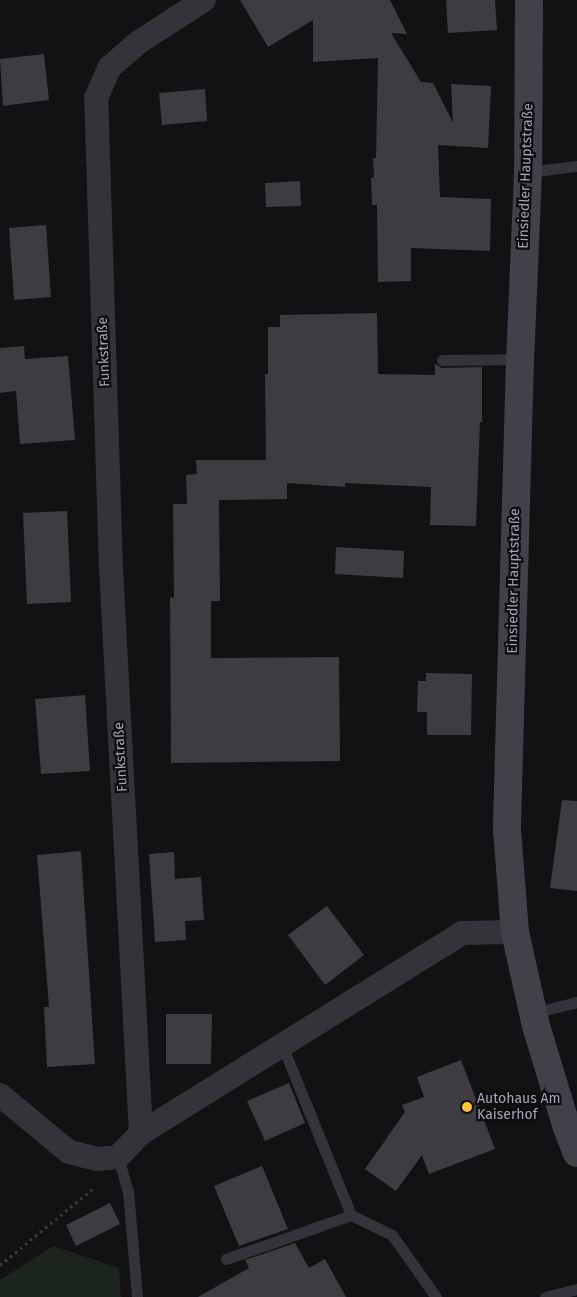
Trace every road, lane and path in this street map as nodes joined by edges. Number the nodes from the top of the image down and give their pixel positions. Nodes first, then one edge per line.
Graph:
1 (204, 0) edge
2 (529, 0) edge
3 (577, 166) edge
4 (528, 172) junction
5 (520, 359) junction
6 (442, 360) dead end
7 (515, 932) junction
8 (577, 1002) edge
9 (533, 1013) junction
10 (282, 1045) junction
11 (0, 1095) edge
12 (572, 1123) edge
13 (141, 1133) junction
14 (577, 1152) edge
15 (118, 1157) junction
16 (351, 1215) junction
17 (226, 1258) dead end
18 (0, 1265) edge
19 (577, 1288) edge
20 (137, 1297) edge
21 (436, 1297) edge
22 (545, 1297) edge

1 - 13 street, Funkstraße
2 - 4 main road, Einsiedler Hauptstraße
3 - 4 lane
4 - 5 main road, Einsiedler Hauptstraße
5 - 6 lane
5 - 7 main road, Einsiedler Hauptstraße
7 - 9 main road, Einsiedler Hauptstraße
7 - 10 street
8 - 9 lane
9 - 12 main road, Einsiedler Hauptstraße
10 - 13 street
10 - 16 lane
11 - 15 street
12 - 14 main road, Einsiedler Hauptstraße
13 - 15 street
15 - 18 path
15 - 20 lane
16 - 17 lane
16 - 21 lane
19 - 22 lane

